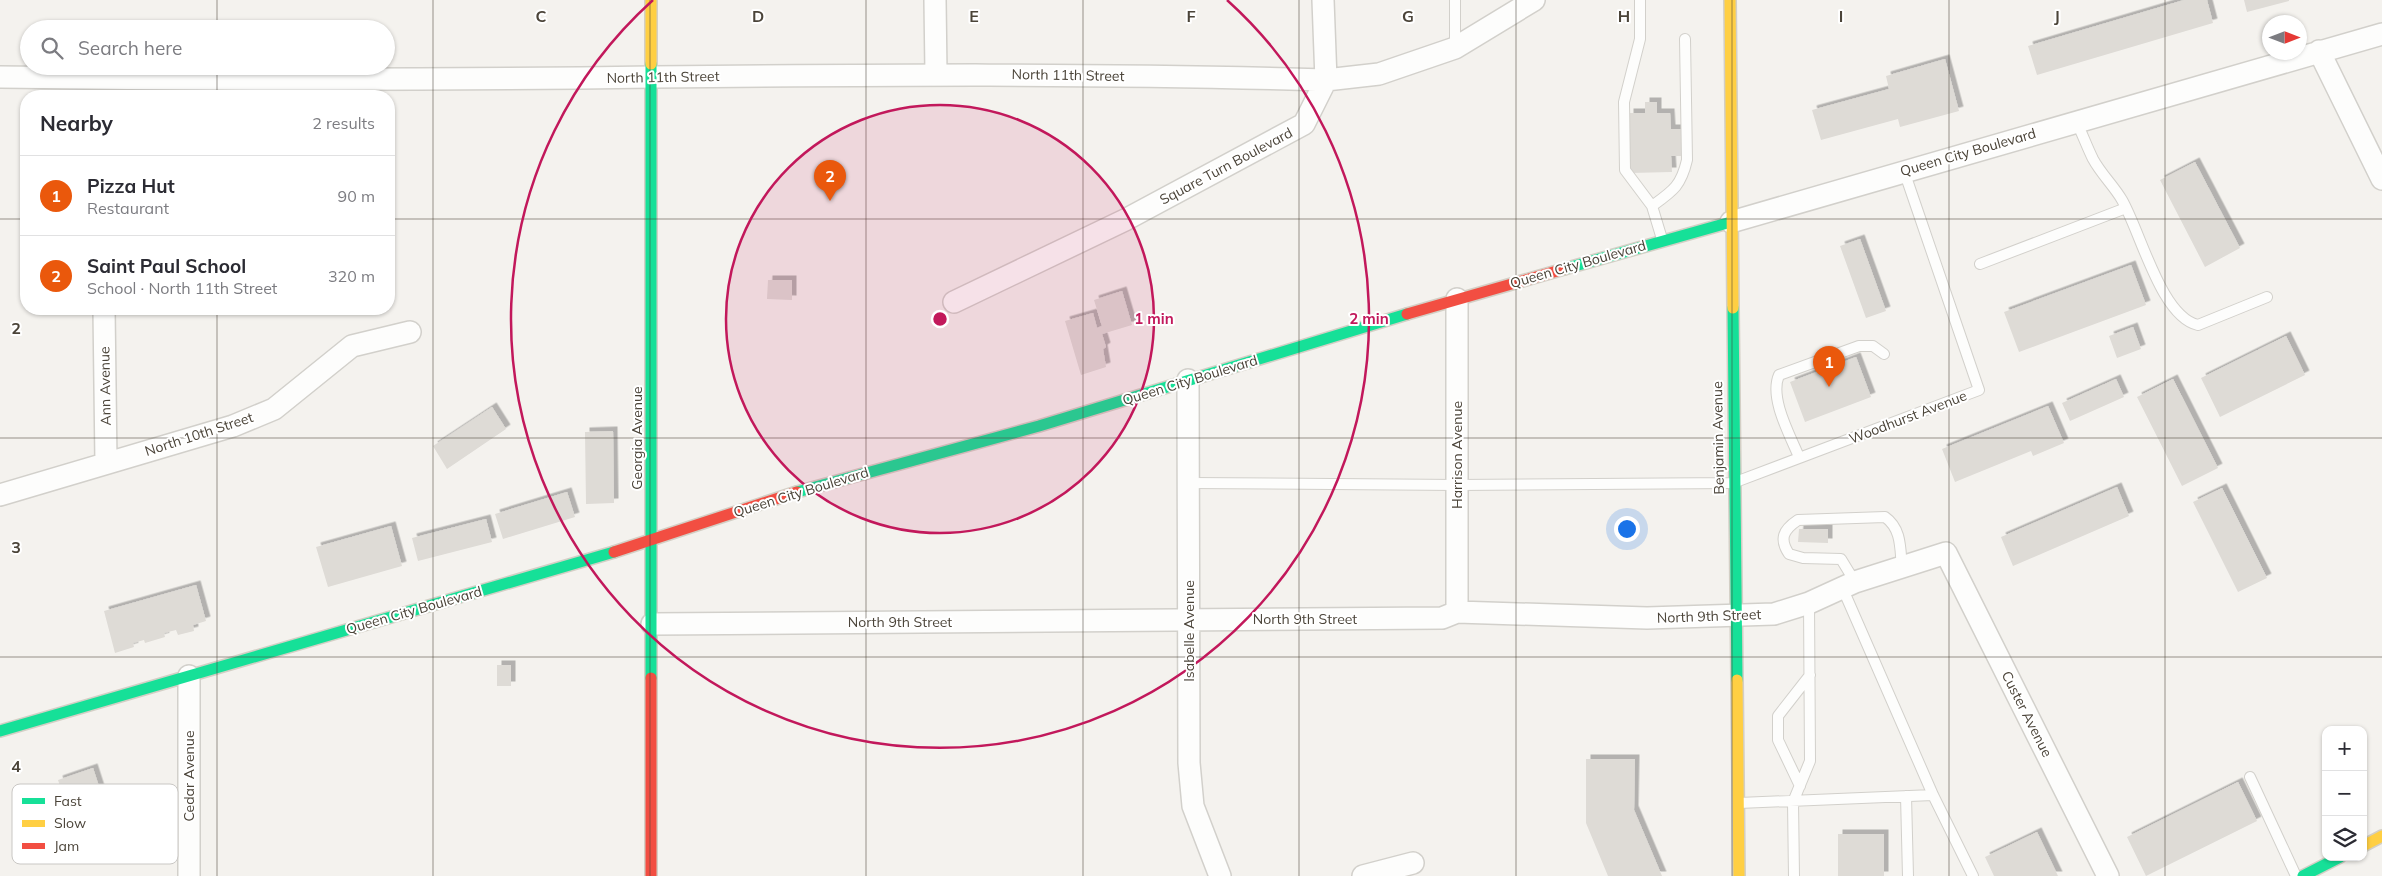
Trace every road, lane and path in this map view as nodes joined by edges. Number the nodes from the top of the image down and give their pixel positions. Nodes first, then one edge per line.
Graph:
1 (652, 0) edge
2 (935, 0) edge
3 (1323, 0) edge
4 (1455, 0) edge
5 (1534, 0) edge
6 (1640, 0) edge
7 (1730, 0) edge
8 (2382, 34) edge
9 (1685, 39) dead end
10 (1455, 48) junction
11 (2319, 51) junction
12 (936, 74) junction
13 (0, 78) edge
14 (652, 78) junction
15 (1326, 80) junction
16 (101, 88) edge
17 (2076, 120) junction
18 (1904, 171) junction
19 (2382, 179) edge
20 (1652, 206) junction
21 (2126, 208) junction
22 (1731, 222) junction
23 (1662, 240) junction
24 (1980, 264) dead end
25 (2267, 297) dead end
26 (1457, 299) junction
27 (954, 302) dead end
28 (104, 315) edge
29 (410, 332) dead end
30 (1884, 354) dead end
31 (1188, 380) junction
32 (1799, 457) junction
33 (106, 463) junction
34 (1189, 482) junction
35 (1733, 482) junction
36 (1457, 485) junction
37 (0, 495) edge
38 (652, 540) junction
39 (1946, 553) joint
40 (1902, 568) junction
41 (1848, 585) junction
42 (1809, 603) junction
43 (1457, 612) junction
44 (1737, 616) junction
45 (1189, 620) junction
46 (652, 624) junction
47 (1810, 675) junction
48 (189, 676) junction
49 (0, 730) edge
50 (2250, 777) dead end
51 (1800, 786) junction
52 (1933, 795) junction
53 (1906, 796) junction
54 (1793, 802) junction
55 (1738, 803) junction
56 (2382, 836) edge
57 (2367, 844) edge
58 (2332, 861) edge
59 (1413, 863) dead end
60 (189, 876) edge
61 (651, 876) edge
62 (1220, 876) edge
63 (1363, 876) edge
64 (1739, 876) edge
65 (1794, 876) edge
66 (1908, 876) edge
67 (1973, 876) edge
68 (2108, 876) edge
69 (2296, 876) edge
70 (2303, 876) edge

1 - 14 street, Georgia Avenue
2 - 12 street
3 - 15 street
4 - 10 lane
5 - 10 street
6 - 20 lane
7 - 22 street, Benjamin Avenue
8 - 11 street, Queen City Boulevard
9 - 20 lane
10 - 15 street
11 - 17 street, Queen City Boulevard
11 - 19 street
12 - 14 street, North 11th Street
12 - 15 street, North 11th Street
13 - 16 street, North 11th Street
14 - 16 street, North 11th Street
14 - 38 street, Georgia Avenue
15 - 27 street, Square Turn Boulevard
17 - 18 street, Queen City Boulevard
17 - 21 lane
18 - 22 street, Queen City Boulevard
18 - 32 lane, Woodhurst Avenue
20 - 23 lane
21 - 24 lane
21 - 25 lane
22 - 23 street, Queen City Boulevard
22 - 35 street, Benjamin Avenue
23 - 26 street, Queen City Boulevard
26 - 31 street, Queen City Boulevard
26 - 36 street, Harrison Avenue
28 - 33 street, Ann Avenue
29 - 33 street, North 10th Street
30 - 32 lane
31 - 34 street, Isabelle Avenue
31 - 38 street, Queen City Boulevard
32 - 35 lane, Woodhurst Avenue
33 - 37 street, North 10th Street
34 - 36 lane
34 - 45 street, Isabelle Avenue
35 - 36 lane
35 - 44 street, Benjamin Avenue
36 - 43 street, Harrison Avenue
38 - 46 street, Georgia Avenue
38 - 48 street, Queen City Boulevard
39 - 40 street, North 9th Street
39 - 68 street, Custer Avenue
40 - 41 street, North 9th Street
40 - 41 lane
41 - 42 street, North 9th Street
41 - 52 lane
42 - 44 street, North 9th Street
42 - 47 lane
43 - 44 street, North 9th Street
43 - 45 street, North 9th Street
44 - 55 street, Benjamin Avenue
45 - 46 street, North 9th Street
45 - 62 street, Isabelle Avenue
46 - 61 street, Georgia Avenue
47 - 51 lane
47 - 51 lane
48 - 49 street, Queen City Boulevard
48 - 60 street, Cedar Avenue
50 - 69 lane
51 - 54 lane
52 - 53 lane
52 - 67 lane
53 - 54 lane
53 - 66 lane
54 - 55 lane
54 - 65 lane
55 - 64 street, Benjamin Avenue
56 - 57 street
58 - 70 street
59 - 63 street

